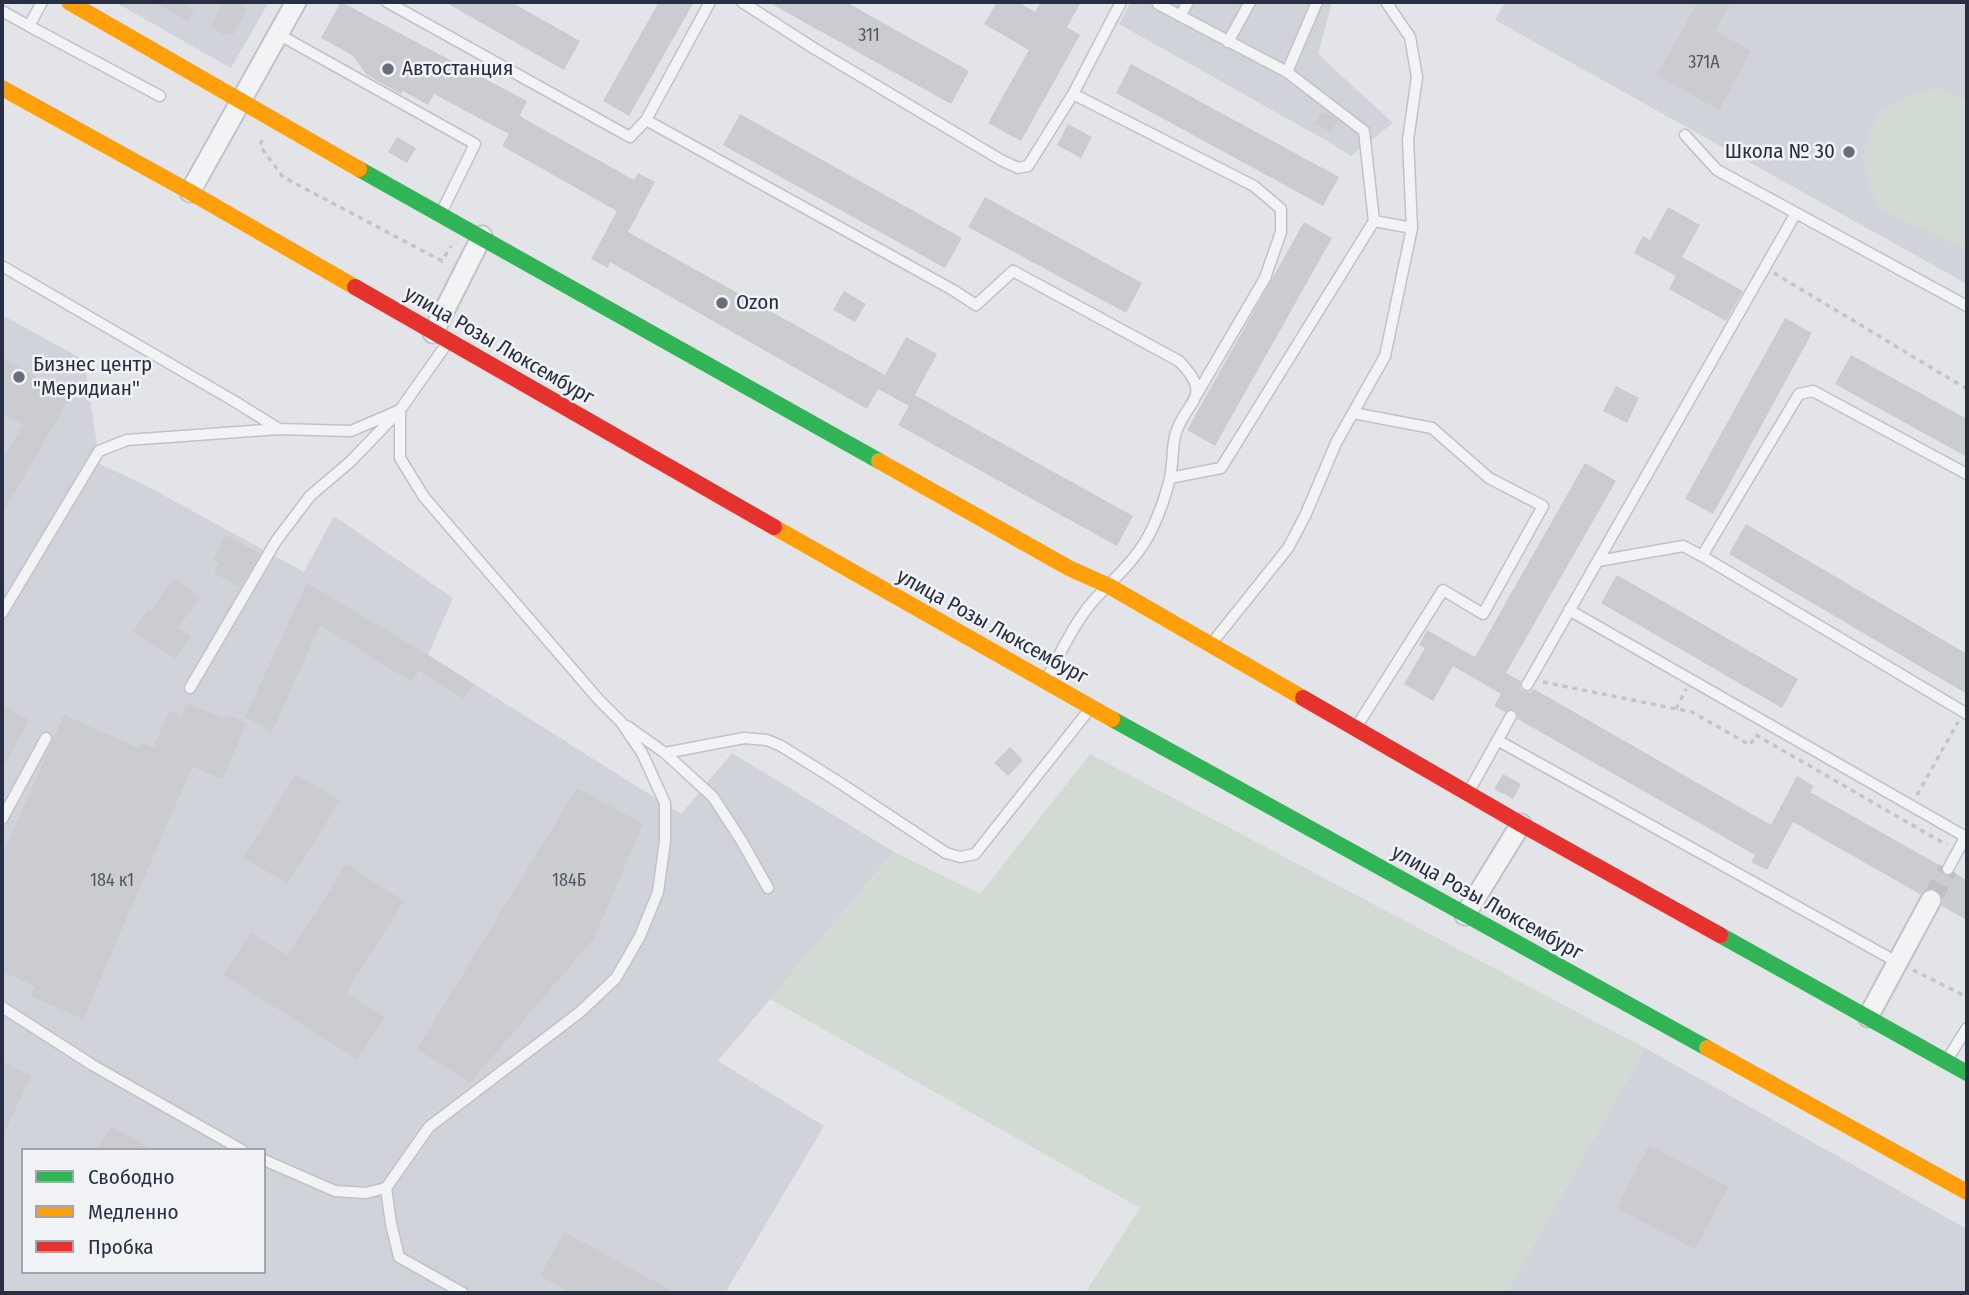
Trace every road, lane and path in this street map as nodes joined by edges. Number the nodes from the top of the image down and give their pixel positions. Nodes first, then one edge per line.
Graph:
1 (43, 2) edge
2 (69, 2) edge
3 (296, 2) edge
4 (387, 2) edge
5 (710, 2) edge
6 (742, 2) edge
7 (1121, 2) edge
8 (1188, 2) edge
9 (1250, 2) edge
10 (1317, 2) edge
11 (1386, 2) edge
12 (1158, 4) dead end
13 (2, 11) edge
14 (1180, 16) junction
15 (29, 26) junction
16 (278, 34) junction
17 (1228, 42) junction
18 (1287, 72) junction
19 (2, 88) edge
20 (1073, 94) junction
21 (160, 96) dead end
22 (241, 102) junction
23 (646, 120) junction
24 (1685, 135) dead end
25 (263, 138) dead end
26 (190, 192) junction
27 (441, 213) junction
28 (1796, 213) junction
29 (1374, 221) junction
30 (1412, 228) junction
31 (482, 236) junction
32 (451, 246) dead end
33 (2, 266) edge
34 (1765, 268) junction
35 (1967, 306) edge
36 (440, 337) junction
37 (1967, 389) edge
38 (1196, 396) junction
39 (400, 410) junction
40 (1353, 413) junction
41 (279, 429) junction
42 (1967, 474) edge
43 (1170, 478) junction
44 (1702, 556) junction
45 (1598, 561) junction
46 (1108, 586) junction
47 (1569, 610) junction
48 (2, 613) edge
49 (1211, 645) junction
50 (1691, 680) junction
51 (1045, 682) junction
52 (1528, 682) joint
53 (190, 688) dead end
54 (1091, 707) junction
55 (1676, 709) junction
56 (1966, 713) edge
57 (1511, 716) dead end
58 (621, 722) junction
59 (1355, 730) junction
60 (46, 738) dead end
61 (1497, 740) junction
62 (665, 753) junction
63 (1467, 793) junction
64 (1911, 806) junction
65 (2, 819) edge
66 (1521, 824) junction
67 (1966, 835) edge
68 (1958, 851) junction
69 (1948, 869) tunnel mouth
70 (768, 888) dead end
71 (1931, 900) tunnel mouth
72 (1465, 915) junction
73 (1897, 962) junction
74 (1967, 998) edge
75 (2, 1007) edge
76 (1868, 1017) junction
77 (1967, 1028) edge
78 (1947, 1061) junction
79 (1967, 1073) edge
80 (238, 1148) edge
81 (266, 1161) edge
82 (386, 1188) junction
83 (1967, 1192) edge
84 (463, 1293) edge

1 - 15 lane
2 - 22 main road
3 - 16 street
4 - 23 lane
5 - 23 lane
6 - 20 lane
7 - 20 lane
8 - 14 lane
9 - 17 lane
10 - 18 lane
11 - 30 lane
12 - 14 lane
13 - 15 lane
14 - 17 lane
15 - 21 lane
16 - 22 street
16 - 27 lane
17 - 18 lane
18 - 29 lane
19 - 26 main road, улица Розы Люксембург
20 - 38 lane
22 - 26 street
22 - 27 main road
23 - 38 lane
24 - 28 lane
25 - 32 path
26 - 36 main road, улица Розы Люксембург
27 - 31 main road
28 - 34 lane
28 - 35 lane
29 - 30 lane
29 - 43 lane
30 - 40 lane
31 - 36 street
31 - 46 main road
33 - 41 lane
34 - 37 path
34 - 45 lane
36 - 39 lane
36 - 51 main road, улица Розы Люксембург
38 - 43 lane
39 - 41 lane
39 - 53 lane
39 - 58 lane
40 - 49 lane
40 - 59 lane
41 - 48 lane
42 - 44 lane
43 - 46 lane
44 - 45 lane
44 - 56 lane
45 - 47 lane
46 - 49 main road
46 - 51 lane
47 - 50 lane
47 - 52 lane
49 - 59 main road
50 - 55 path
50 - 64 lane
51 - 54 main road, улица Розы Люксембург
52 - 55 path
54 - 62 lane
54 - 72 main road, улица Розы Люксембург
55 - 68 path
56 - 64 path
57 - 61 lane
58 - 62 lane
58 - 82 lane
59 - 63 main road
60 - 65 lane
61 - 63 lane
61 - 73 lane
62 - 70 lane
63 - 66 main road
64 - 67 lane
66 - 72 street
66 - 76 main road
67 - 68 lane
68 - 69 lane
71 - 73 street
72 - 83 main road, улица Розы Люксембург
73 - 74 path
73 - 76 street
75 - 80 lane
76 - 78 main road
77 - 78 lane
78 - 79 main road
81 - 82 lane
82 - 84 lane

